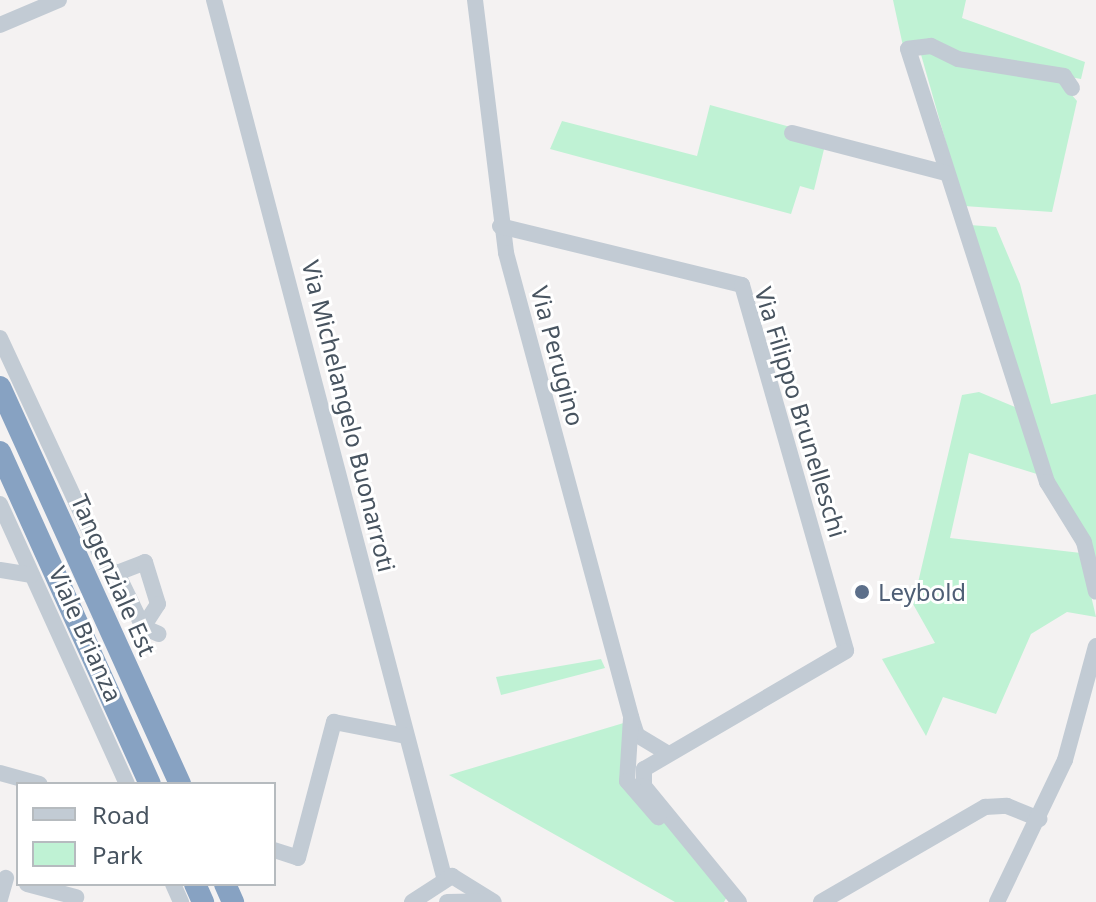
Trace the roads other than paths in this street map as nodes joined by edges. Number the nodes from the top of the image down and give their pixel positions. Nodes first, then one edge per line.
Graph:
1 (59, 0) edge
2 (214, 0) edge
3 (475, 0) edge
4 (0, 27) edge
5 (1072, 88) dead end
6 (792, 133) dead end
7 (946, 173) junction
8 (500, 226) junction
9 (0, 338) edge
10 (0, 379) edge
11 (0, 387) edge
12 (0, 452) edge
13 (39, 470) junction
14 (0, 504) edge
15 (0, 570) edge
16 (117, 573) junction
17 (32, 575) junction
18 (1096, 592) edge
19 (1096, 646) edge
20 (631, 717) junction
21 (406, 736) junction
22 (665, 752) junction
23 (0, 773) edge
24 (33, 782) edge
25 (126, 782) edge
26 (149, 782) edge
27 (179, 782) edge
28 (1039, 819) junction
29 (686, 843) junction
30 (276, 851) edge
31 (8, 879) edge
32 (35, 886) edge
33 (451, 889) edge
34 (76, 897) dead end
35 (0, 899) edge
36 (733, 899) edge
37 (412, 902) edge
38 (493, 902) edge
39 (821, 902) edge
40 (997, 902) edge

1 - 4 street
2 - 21 street, Via Michelangelo Buonarroti
3 - 8 street, Via Perugino
5 - 7 street
6 - 7 street
7 - 18 street
8 - 20 street, Via Perugino
8 - 22 street, Via Filippo Brunelleschi
9 - 16 street
10 - 13 highway
11 - 13 highway, Tangenziale Est
12 - 26 highway
13 - 27 highway, Tangenziale Est
14 - 17 street, Viale Brianza
15 - 17 street
16 - 16 street
17 - 25 street, Viale Brianza
19 - 28 street
20 - 22 street, Via Perugino
20 - 29 street, Via Perugino
21 - 30 street
21 - 33 street, Via Michelangelo Buonarroti
22 - 29 street, Via Perugino
23 - 24 street
28 - 39 street
28 - 40 street
29 - 36 street, Via Perugino
31 - 35 street
32 - 34 street
33 - 37 street
33 - 38 street

